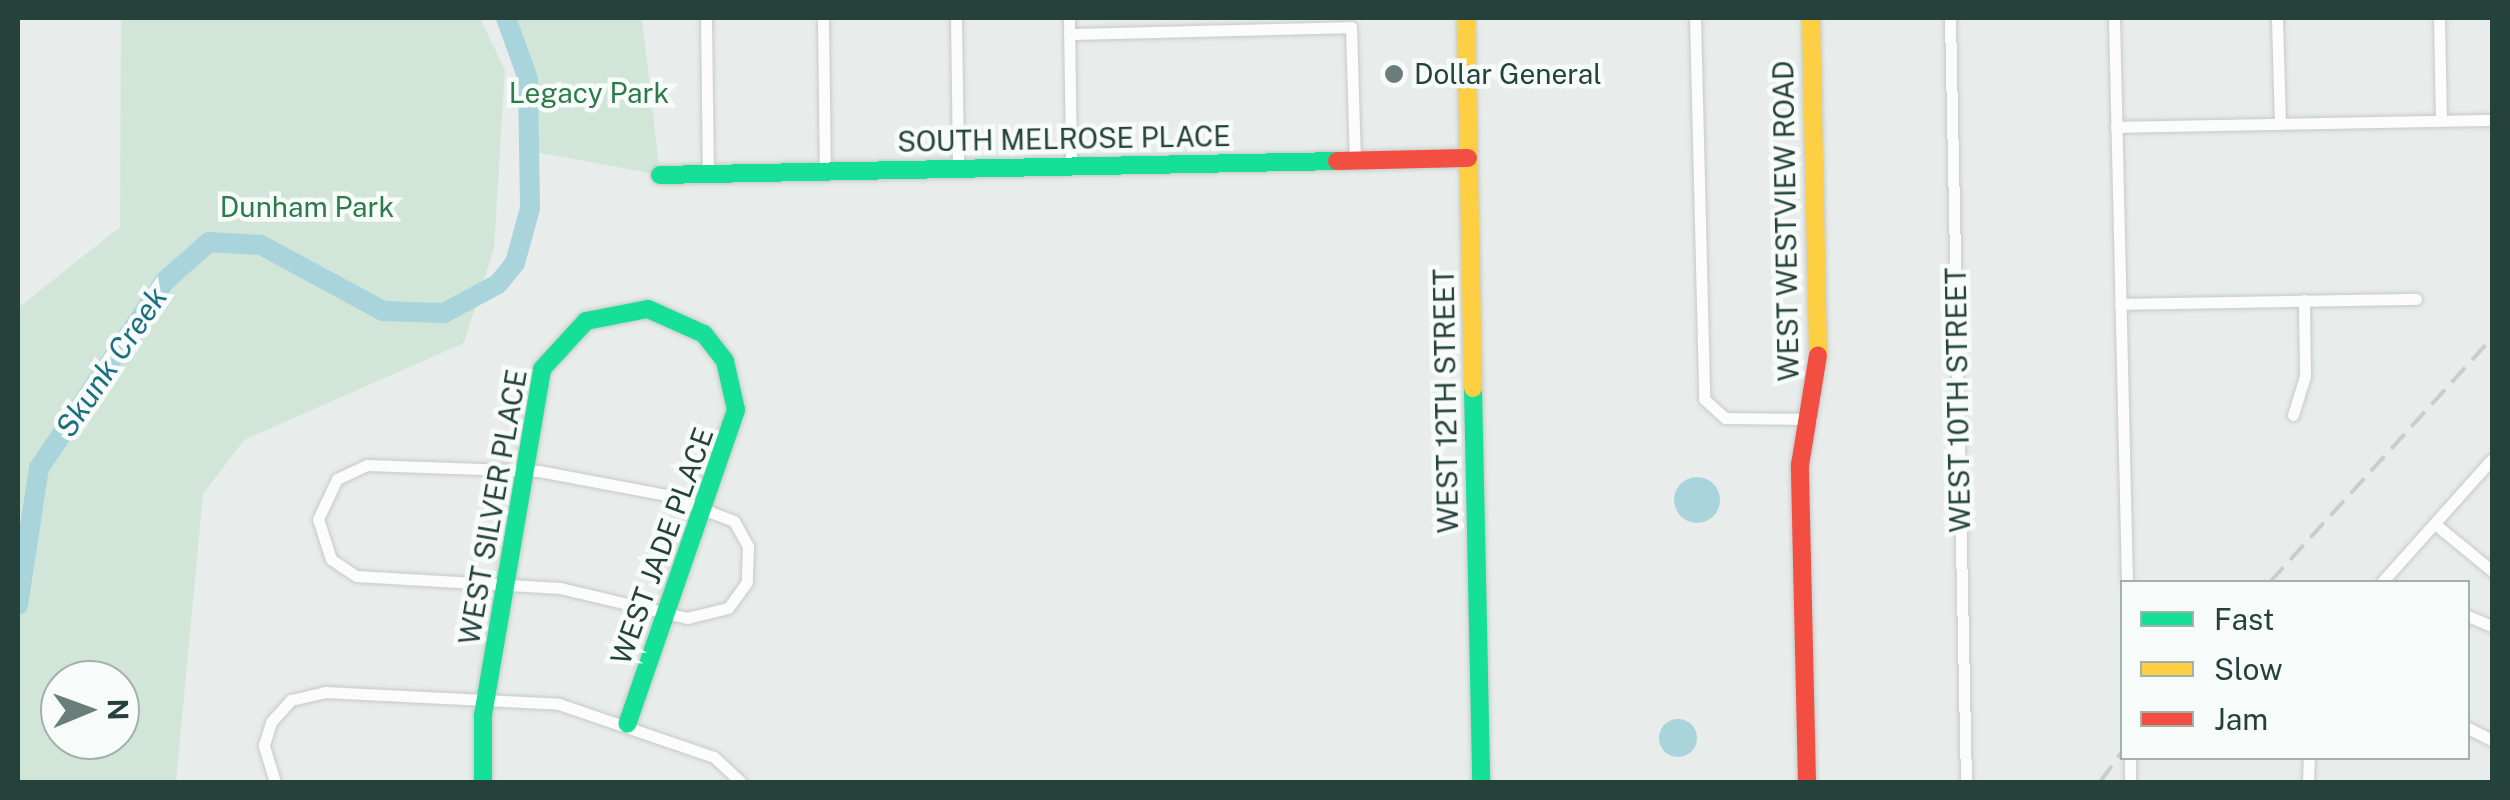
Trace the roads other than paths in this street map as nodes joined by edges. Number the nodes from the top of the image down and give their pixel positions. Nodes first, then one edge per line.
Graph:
1 (706, 18) edge
2 (823, 18) edge
3 (956, 18) edge
4 (1069, 18) edge
5 (1466, 18) edge
6 (1694, 18) edge
7 (1811, 18) edge
8 (1950, 18) edge
9 (2114, 18) edge
10 (2278, 18) edge
11 (2439, 18) edge
12 (1232, 23) edge
13 (1070, 34) junction
14 (2492, 120) edge
15 (2441, 121) junction
16 (2280, 124) junction
17 (2116, 127) junction
18 (1468, 158) junction
19 (1355, 162) junction
20 (1071, 167) junction
21 (958, 168) junction
22 (825, 170) junction
23 (708, 174) junction
24 (660, 175) dead end
25 (2416, 298) dead end
26 (2304, 300) junction
27 (2120, 304) junction
28 (648, 310) joint
29 (2293, 415) dead end
30 (1811, 419) junction
31 (2492, 459) edge
32 (524, 470) junction
33 (706, 508) junction
34 (2435, 524) junction
35 (2492, 571) edge
36 (2126, 580) edge
37 (2384, 580) edge
38 (510, 583) junction
39 (668, 616) junction
40 (488, 697) junction
41 (627, 724) junction
42 (275, 782) edge
43 (484, 782) edge
44 (741, 782) edge
45 (1481, 782) edge
46 (1807, 782) edge
47 (1966, 782) edge

1 - 23 street
2 - 22 street
3 - 21 street
4 - 13 street
5 - 18 street, WEST 12TH STREET
6 - 30 street
7 - 30 street, WEST WESTVIEW ROAD
8 - 47 street, WEST 10TH STREET
9 - 17 street
10 - 16 street
11 - 15 street
12 - 13 street
12 - 19 street
13 - 20 street
14 - 15 street
15 - 16 street
16 - 17 street
17 - 27 street
18 - 19 street, SOUTH MELROSE PLACE
18 - 45 street, WEST 12TH STREET
19 - 20 street, SOUTH MELROSE PLACE
20 - 21 street, SOUTH MELROSE PLACE
21 - 22 street, SOUTH MELROSE PLACE
22 - 23 street, SOUTH MELROSE PLACE
23 - 24 street, SOUTH MELROSE PLACE
25 - 26 street
26 - 27 street
26 - 29 street
27 - 36 street
28 - 32 street, WEST SILVER PLACE
28 - 33 street, WEST JADE PLACE
30 - 46 street, WEST WESTVIEW ROAD
31 - 34 street
32 - 33 street
32 - 38 street, WEST SILVER PLACE
32 - 38 street
33 - 39 street, WEST JADE PLACE
33 - 39 street
34 - 35 street
34 - 37 street
38 - 39 street
38 - 40 street, WEST SILVER PLACE
39 - 41 street, WEST JADE PLACE
40 - 41 street
40 - 42 street
40 - 43 street, WEST SILVER PLACE
41 - 44 street

